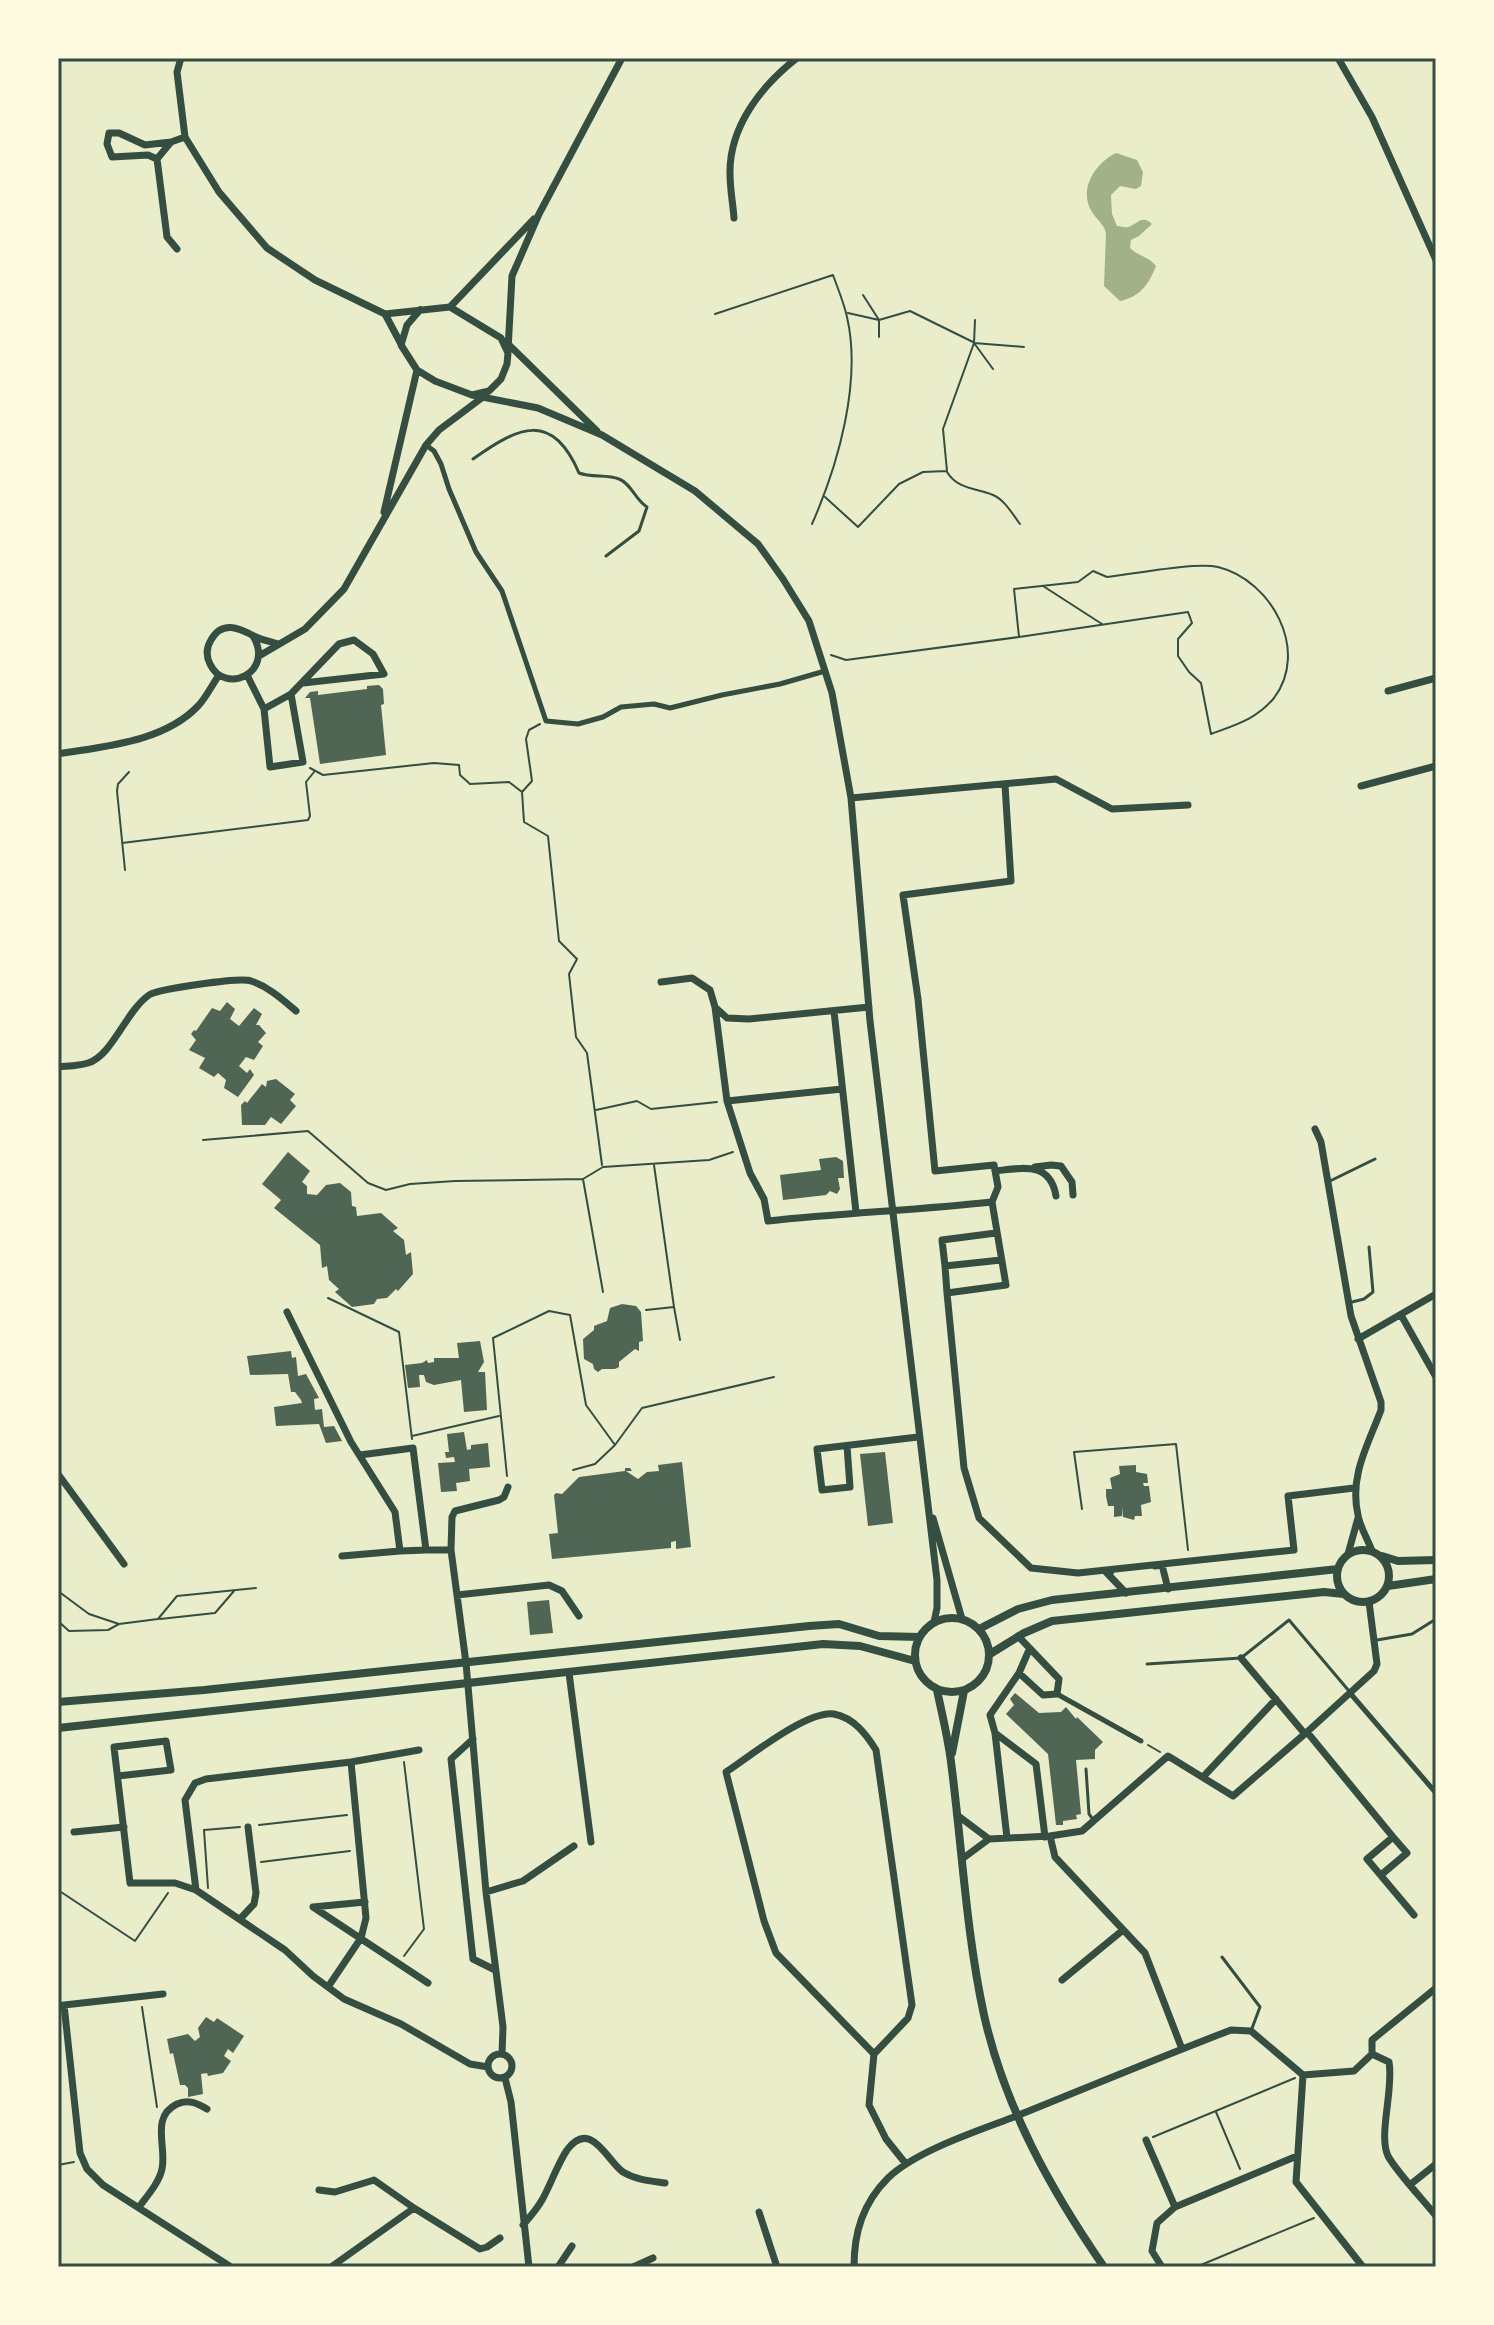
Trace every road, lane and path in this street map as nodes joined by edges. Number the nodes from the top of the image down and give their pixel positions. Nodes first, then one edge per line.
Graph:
1 (181, 58) edge
2 (622, 58) edge
3 (797, 58) edge
4 (1338, 58) edge
5 (185, 137) junction
6 (171, 142) junction
7 (157, 159) junction
8 (539, 214) junction
9 (734, 218) dead end
10 (177, 249) dead end
11 (1436, 260) edge
12 (863, 295) dead end
13 (450, 307) junction
14 (420, 310) junction
15 (846, 313) junction
16 (385, 314) junction
17 (715, 314) dead end
18 (879, 320) junction
19 (975, 320) dead end
20 (879, 337) dead end
21 (504, 341) junction
22 (974, 343) junction
23 (401, 345) junction
24 (1024, 347) dead end
25 (993, 369) dead end
26 (417, 370) junction
27 (486, 394) junction
28 (602, 435) junction
29 (426, 445) junction
30 (473, 459) dead end
31 (947, 471) junction
32 (824, 496) junction
33 (383, 519) junction
34 (812, 524) dead end
35 (1020, 524) dead end
36 (606, 556) dead end
37 (1043, 586) junction
38 (1103, 624) junction
39 (253, 636) junction
40 (1019, 637) junction
41 (278, 644) junction
42 (259, 656) junction
43 (822, 658) junction
44 (826, 671) junction
45 (219, 675) junction
46 (247, 675) junction
47 (1436, 678) edge
48 (303, 683) junction
49 (1388, 691) dead end
50 (291, 694) junction
51 (264, 709) junction
52 (546, 721) junction
53 (58, 754) edge
54 (303, 762) junction
55 (1436, 766) edge
56 (315, 771) junction
57 (129, 772) dead end
58 (1005, 785) junction
59 (1361, 786) dead end
60 (522, 792) junction
61 (851, 798) junction
62 (1188, 805) dead end
63 (122, 843) junction
64 (125, 870) dead end
65 (661, 982) dead end
66 (715, 1007) junction
67 (869, 1007) junction
68 (296, 1011) dead end
69 (834, 1011) junction
70 (58, 1067) edge
71 (842, 1089) junction
72 (727, 1101) junction
73 (595, 1110) junction
74 (1315, 1129) dead end
75 (203, 1140) dead end
76 (742, 1149) junction
77 (1375, 1159) dead end
78 (654, 1164) junction
79 (603, 1167) junction
80 (1030, 1167) junction
81 (995, 1171) junction
82 (583, 1179) junction
83 (1327, 1183) junction
84 (1073, 1195) dead end
85 (1056, 1196) dead end
86 (992, 1202) junction
87 (893, 1209) junction
88 (856, 1212) junction
89 (996, 1233) junction
90 (1369, 1247) dead end
91 (1001, 1260) junction
92 (945, 1266) junction
93 (603, 1292) dead end
94 (947, 1293) junction
95 (1436, 1294) edge
96 (328, 1298) dead end
97 (1348, 1303) junction
98 (674, 1307) junction
99 (646, 1310) dead end
100 (287, 1312) dead end
101 (1401, 1315) junction
102 (1358, 1339) junction
103 (680, 1340) dead end
104 (774, 1377) dead end
105 (1436, 1377) edge
106 (500, 1415) junction
107 (412, 1436) junction
108 (918, 1437) junction
109 (615, 1445) junction
110 (847, 1446) junction
111 (413, 1448) junction
112 (360, 1455) junction
113 (573, 1470) dead end
114 (58, 1474) edge
115 (508, 1487) joint
116 (1354, 1488) junction
117 (927, 1497) junction
118 (1082, 1509) dead end
119 (1358, 1518) junction
120 (426, 1550) junction
121 (451, 1550) junction
122 (400, 1551) junction
123 (1376, 1553) junction
124 (1348, 1554) junction
125 (342, 1556) dead end
126 (1190, 1560) junction
127 (1436, 1560) edge
128 (124, 1564) dead end
129 (1338, 1569) junction
130 (1436, 1579) edge
131 (1388, 1586) junction
132 (256, 1588) dead end
133 (1168, 1589) junction
134 (235, 1590) junction
135 (58, 1591) edge
136 (1126, 1593) junction
137 (1344, 1594) junction
138 (457, 1595) junction
139 (1369, 1602) junction
140 (579, 1616) dead end
141 (158, 1619) junction
142 (962, 1619) junction
143 (1436, 1619) edge
144 (58, 1621) edge
145 (934, 1622) junction
146 (119, 1624) junction
147 (979, 1629) junction
148 (1018, 1636) junction
149 (919, 1637) junction
150 (1373, 1641) junction
151 (1029, 1650) junction
152 (990, 1654) junction
153 (1241, 1658) junction
154 (915, 1661) junction
155 (466, 1663) junction
156 (1147, 1664) dead end
157 (569, 1673) junction
158 (1019, 1673) junction
159 (467, 1682) junction
160 (937, 1690) junction
161 (964, 1691) junction
162 (1350, 1693) junction
163 (1057, 1694) junction
164 (1276, 1699) junction
165 (58, 1702) edge
166 (58, 1728) edge
167 (995, 1733) junction
168 (1306, 1733) junction
169 (473, 1739) junction
170 (1141, 1741) joint
171 (419, 1750) dead end
172 (403, 1753) junction
173 (1168, 1756) junction
174 (951, 1759) junction
175 (351, 1762) junction
176 (1086, 1769) dead end
177 (118, 1776) junction
178 (1203, 1777) junction
179 (1436, 1793) edge
180 (356, 1814) junction
181 (957, 1815) junction
182 (1094, 1821) junction
183 (124, 1827) junction
184 (248, 1827) junction
185 (74, 1832) dead end
186 (1047, 1837) junction
187 (1393, 1837) junction
188 (1007, 1838) junction
189 (989, 1839) junction
190 (591, 1842) dead end
191 (574, 1846) dead end
192 (359, 1850) junction
193 (962, 1859) junction
194 (252, 1863) junction
195 (1381, 1875) junction
196 (175, 1883) junction
197 (58, 1890) edge
198 (196, 1890) junction
199 (486, 1892) junction
200 (206, 1897) junction
201 (365, 1902) junction
202 (1414, 1915) dead end
203 (240, 1919) junction
204 (1123, 1930) junction
205 (361, 1938) junction
206 (1222, 1957) dead end
207 (399, 1963) junction
208 (495, 1970) junction
209 (1062, 1980) dead end
210 (428, 1983) dead end
211 (328, 1987) junction
212 (1436, 1988) edge
213 (163, 1994) dead end
214 (141, 1997) junction
215 (61, 2006) edge
216 (1251, 2031) junction
217 (1182, 2049) junction
218 (502, 2054) junction
219 (874, 2054) junction
220 (1372, 2054) junction
221 (488, 2067) junction
222 (1303, 2075) junction
223 (505, 2078) junction
224 (207, 2109) dead end
225 (1216, 2111) junction
226 (1017, 2116) junction
227 (163, 2119) junction
228 (1146, 2140) joint
229 (1297, 2156) junction
230 (83, 2161) junction
231 (906, 2164) junction
232 (58, 2165) edge
233 (1434, 2166) edge
234 (1244, 2178) junction
235 (665, 2183) dead end
236 (1411, 2184) junction
237 (319, 2190) dead end
238 (139, 2207) junction
239 (1175, 2207) junction
240 (414, 2208) junction
241 (759, 2212) dead end
242 (1322, 2214) junction
243 (1436, 2216) edge
244 (523, 2225) junction
245 (500, 2238) dead end
246 (572, 2246) dead end
247 (653, 2258) dead end
248 (231, 2267) edge
249 (331, 2267) edge
250 (529, 2267) edge
251 (558, 2267) edge
252 (633, 2267) edge
253 (777, 2267) edge
254 (854, 2267) edge
255 (1104, 2267) edge
256 (1162, 2267) edge
257 (1196, 2267) edge
258 (1363, 2267) edge

1 - 5 street
2 - 8 street
3 - 9 street
4 - 11 street
5 - 6 street
5 - 16 street
6 - 7 street
6 - 7 street
7 - 10 street
8 - 13 street
8 - 21 street
12 - 18 path
13 - 14 street
13 - 21 street
14 - 16 street
14 - 23 street
15 - 17 path
15 - 18 path
15 - 32 path
16 - 23 street
18 - 20 path
18 - 22 path
19 - 22 path
21 - 27 street
21 - 28 street
22 - 24 path
22 - 25 path
22 - 31 path
23 - 26 street
26 - 27 street
26 - 33 street
27 - 28 street
27 - 29 street
28 - 43 street
29 - 33 street
29 - 52 street
30 - 36 lane
31 - 32 path
31 - 35 path
32 - 34 path
33 - 41 street
37 - 38 path
37 - 38 path
37 - 40 path
38 - 40 path
39 - 41 street
39 - 42 street
39 - 45 street
40 - 43 path
41 - 42 street
42 - 46 street
43 - 44 street
44 - 52 street
44 - 61 street
45 - 46 street
45 - 53 street
46 - 51 street
47 - 49 street
48 - 48 street
48 - 50 street
50 - 51 street
50 - 54 street
51 - 54 street
52 - 60 path
54 - 56 path
55 - 59 street
56 - 60 path
56 - 63 path
57 - 63 path
58 - 61 street
58 - 62 street
58 - 81 street
60 - 73 path
61 - 67 street
63 - 64 path
65 - 66 street
66 - 69 street
66 - 72 street
67 - 69 street
67 - 87 street
68 - 70 street
69 - 71 street
71 - 72 street
71 - 88 street
72 - 73 path
72 - 76 street
73 - 79 path
74 - 83 street
75 - 82 path
76 - 78 path
76 - 88 street
77 - 83 lane
78 - 79 path
78 - 98 path
79 - 82 path
80 - 81 street
80 - 84 street
80 - 85 street
81 - 86 street
82 - 93 path
83 - 97 street
86 - 87 street
86 - 89 street
87 - 88 street
87 - 108 street
89 - 91 street
89 - 92 street
90 - 97 lane
91 - 92 street
91 - 94 street
92 - 94 street
94 - 126 street
95 - 101 street
96 - 107 path
97 - 102 street
98 - 99 path
98 - 103 path
100 - 112 street
101 - 102 street
101 - 105 street
102 - 116 street
104 - 109 path
106 - 107 path
106 - 109 path
106 - 115 path
107 - 111 path
108 - 110 street
108 - 117 street
109 - 113 path
110 - 110 street
111 - 112 street
111 - 120 street
112 - 122 street
114 - 128 street
115 - 121 street
116 - 119 street
116 - 126 street
117 - 142 street
117 - 145 street
118 - 126 path
119 - 123 street
119 - 124 street
120 - 121 street
120 - 122 street
121 - 138 street
122 - 125 street
123 - 124 street
123 - 127 street
123 - 131 street
124 - 129 street
129 - 133 street
129 - 137 street
130 - 131 street
131 - 139 street
132 - 134 path
133 - 136 street
133 - 136 street
134 - 141 path
134 - 141 path
135 - 146 path
136 - 147 street
137 - 139 street
137 - 148 street
138 - 140 street
138 - 155 street
139 - 150 street
141 - 146 path
142 - 145 street
142 - 147 street
143 - 150 lane
144 - 146 path
145 - 149 street
147 - 152 street
148 - 151 street
148 - 152 street
149 - 154 street
149 - 155 street
150 - 162 street
151 - 158 street
151 - 163 street
152 - 161 street
153 - 156 lane
153 - 162 lane
153 - 164 street
154 - 157 street
154 - 160 street
155 - 159 street
155 - 165 street
157 - 159 street
157 - 190 street
158 - 163 street
158 - 167 street
159 - 166 street
159 - 169 street
160 - 161 street
160 - 174 street
161 - 174 street
162 - 168 street
162 - 179 street
163 - 170 street
164 - 168 street
164 - 178 street
167 - 186 street
167 - 188 street
168 - 178 street
168 - 187 street
169 - 199 street
169 - 208 street
170 - 173 path
171 - 172 street
172 - 175 street
172 - 207 path
173 - 178 street
173 - 182 street
174 - 181 street
175 - 180 street
175 - 198 street
176 - 182 lane
177 - 177 street
177 - 183 street
180 - 184 path
180 - 192 street
181 - 189 street
181 - 193 street
182 - 186 street
183 - 185 street
183 - 196 street
184 - 194 street
184 - 200 path
186 - 188 street
186 - 204 street
187 - 195 street
187 - 195 street
188 - 189 street
189 - 193 street
191 - 199 street
192 - 194 path
192 - 201 street
193 - 226 street
194 - 203 street
195 - 202 street
196 - 197 path
196 - 198 street
198 - 200 street
199 - 208 street
200 - 203 street
201 - 205 street
201 - 205 street
203 - 211 street
204 - 209 street
204 - 217 street
205 - 207 street
205 - 211 street
206 - 216 lane
207 - 210 street
208 - 218 street
211 - 221 street
212 - 220 street
213 - 214 street
214 - 215 street
214 - 227 path
215 - 230 street
216 - 217 street
216 - 222 street
217 - 226 street
218 - 221 street
218 - 223 street
219 - 219 street
219 - 231 street
220 - 222 street
220 - 236 street
221 - 223 street
222 - 225 path
222 - 229 street
223 - 244 street
224 - 227 street
225 - 228 path
225 - 234 path
226 - 231 street
226 - 255 street
227 - 238 street
228 - 239 street
229 - 234 street
229 - 242 street
230 - 232 path
230 - 238 street
231 - 254 street
233 - 236 street
234 - 239 street
235 - 244 street
236 - 243 street
237 - 240 street
238 - 248 street
239 - 256 street
240 - 245 street
240 - 249 street
241 - 253 street
242 - 257 path
242 - 258 street
244 - 250 street
246 - 251 street
247 - 252 street

